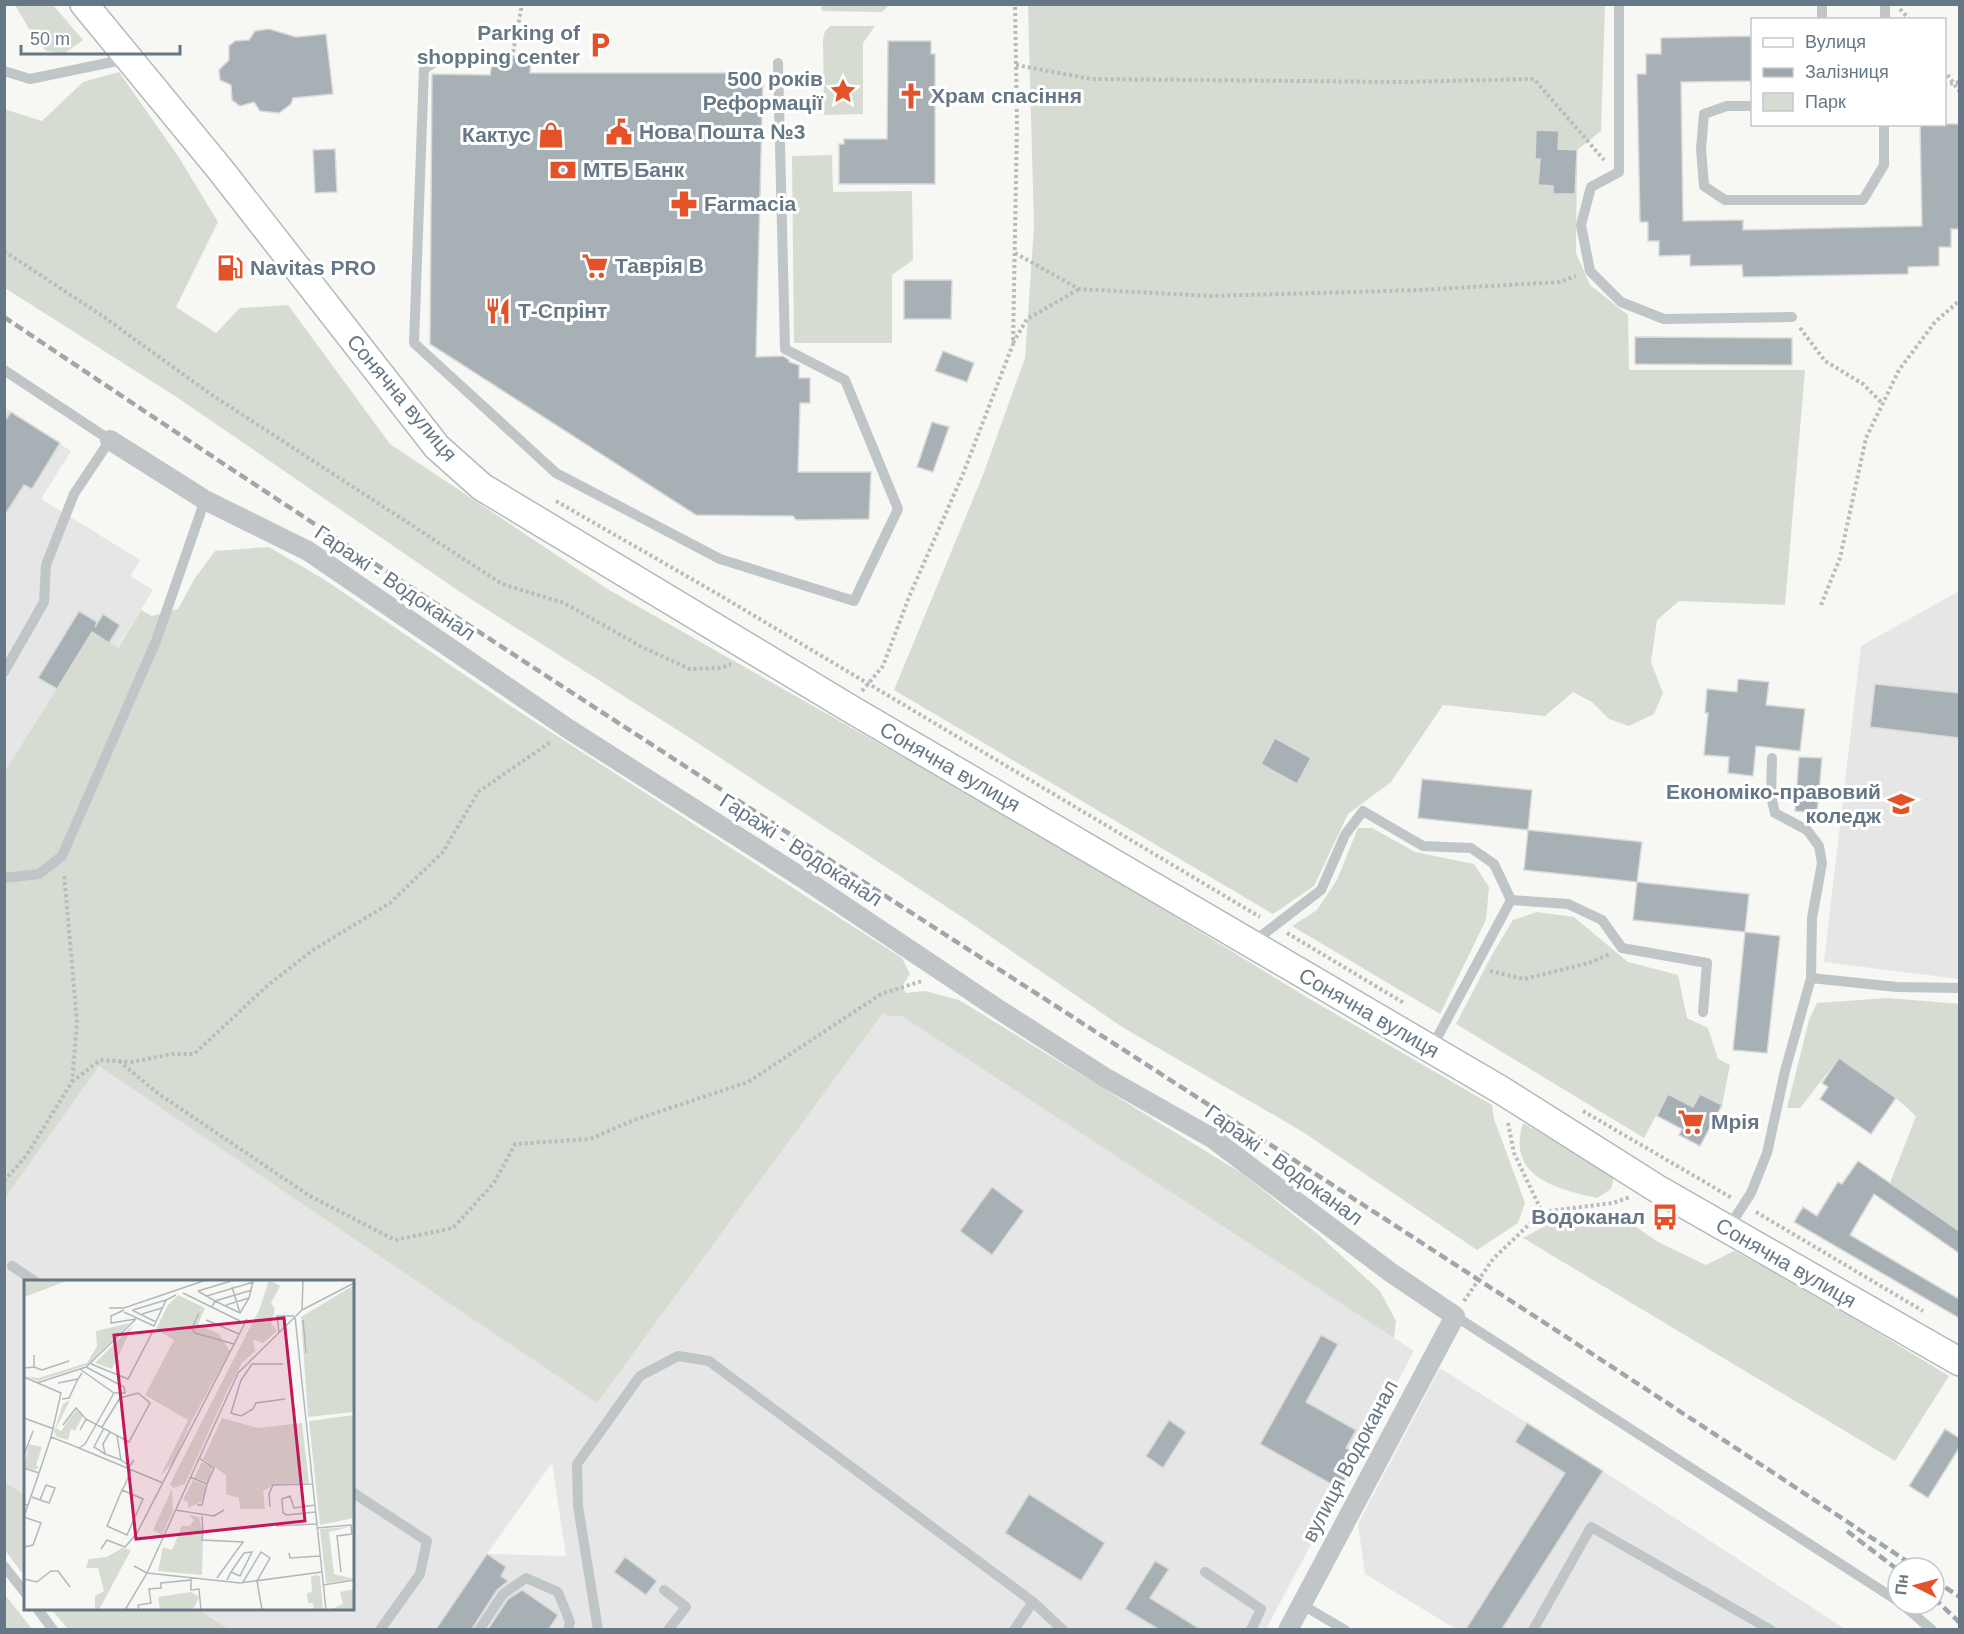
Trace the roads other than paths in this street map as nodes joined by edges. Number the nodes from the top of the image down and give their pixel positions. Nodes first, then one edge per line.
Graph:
1 (84, 4) edge
2 (1619, 4) edge
3 (445, 56) dead end
4 (129, 58) junction
5 (778, 63) dead end
6 (4, 71) edge
7 (1751, 106) edge
8 (1884, 126) edge
9 (1792, 317) road end
10 (4, 370) edge
11 (110, 440) junction
12 (205, 500) junction
13 (4, 672) edge
14 (1772, 758) dead end
15 (4, 878) edge
16 (1511, 900) junction
17 (1251, 944) junction
18 (1811, 978) junction
19 (1959, 988) edge
20 (1703, 1012) dead end
21 (1431, 1049) junction
22 (1727, 1230) junction
23 (12, 1266) dead end
24 (34, 1280) edge
25 (1455, 1316) junction
26 (1959, 1362) edge
27 (354, 1493) edge
28 (4, 1566) edge
29 (1205, 1572) dead end
30 (664, 1590) dead end
31 (24, 1591) edge
32 (1886, 1593) edge
33 (1033, 1602) junction
34 (1301, 1604) junction
35 (39, 1610) edge
36 (1916, 1616) edge
37 (53, 1629) edge
38 (380, 1629) edge
39 (479, 1629) edge
40 (568, 1629) edge
41 (598, 1629) edge
42 (668, 1629) edge
43 (1014, 1629) edge
44 (1063, 1629) edge
45 (1251, 1629) edge
46 (1288, 1629) edge
47 (1345, 1629) edge
48 (1533, 1629) edge
49 (1771, 1629) edge
50 (1932, 1629) edge

1 - 4 street, Сонячна вулиця
2 - 9 lane
3 - 5 lane
4 - 6 lane
4 - 17 street, Сонячна вулиця
7 - 8 lane
10 - 11 lane
11 - 12 street, Гаражі - Водоканал
11 - 13 lane
12 - 15 lane
12 - 25 street, Гаражі - Водоканал
14 - 18 lane
16 - 17 lane
16 - 20 lane
16 - 21 lane
17 - 21 street, Сонячна вулиця
18 - 19 lane
18 - 22 lane
21 - 22 street, Сонячна вулиця
22 - 26 street, Сонячна вулиця
23 - 24 lane
25 - 32 lane
25 - 34 street, вулиця Водоканал
27 - 38 lane
28 - 31 lane
29 - 45 lane
30 - 42 lane
33 - 41 lane
33 - 43 lane
33 - 44 lane
34 - 46 street, вулиця Водоканал
34 - 47 lane
35 - 37 lane
36 - 50 lane
39 - 40 lane
48 - 49 lane

